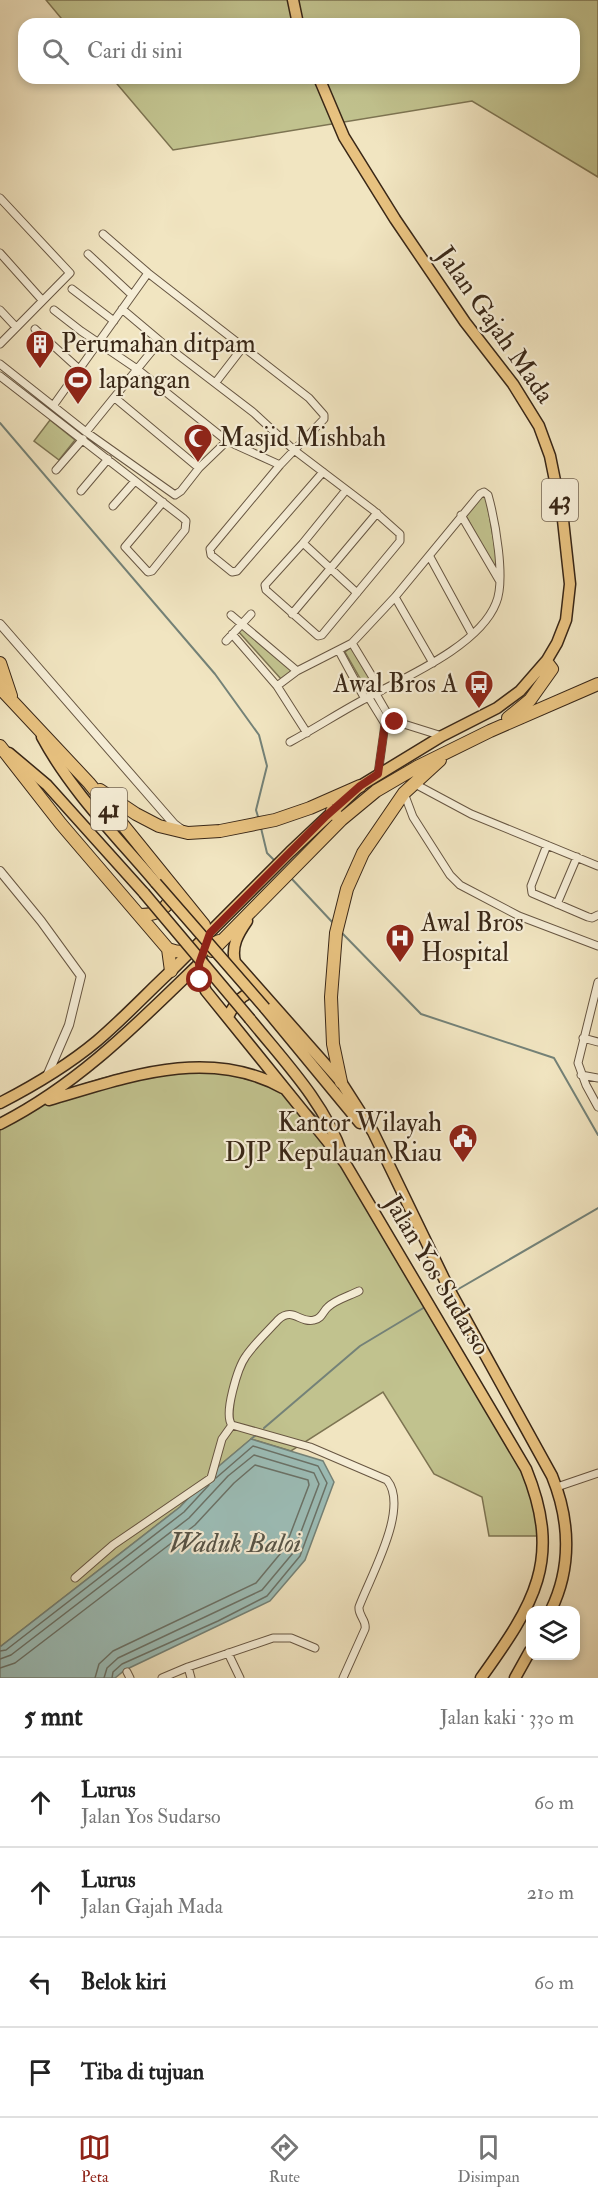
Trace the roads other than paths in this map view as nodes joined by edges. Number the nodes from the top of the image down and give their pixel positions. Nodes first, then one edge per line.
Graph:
1 (293, 0) edge
2 (297, 18) edge
3 (322, 84) edge
4 (0, 198) edge
5 (103, 234) dead end
6 (0, 254) edge
7 (88, 254) dead end
8 (148, 273) junction
9 (72, 289) dead end
10 (132, 295) junction
11 (42, 300) junction
12 (122, 309) junction
13 (0, 310) edge
14 (54, 310) dead end
15 (114, 321) junction
16 (16, 327) junction
17 (35, 329) dead end
18 (160, 341) junction
19 (99, 342) junction
20 (0, 344) edge
21 (243, 347) junction
22 (1, 368) edge
23 (79, 369) junction
24 (136, 369) junction
25 (0, 376) edge
26 (216, 382) junction
27 (114, 398) junction
28 (52, 406) junction
29 (84, 436) junction
30 (227, 441) junction
31 (294, 450) junction
32 (108, 459) junction
33 (280, 465) junction
34 (199, 468) junction
35 (56, 470) dead end
36 (323, 472) junction
37 (135, 481) junction
38 (346, 490) junction
39 (81, 491) dead end
40 (163, 502) junction
41 (113, 506) dead end
42 (377, 513) junction
43 (461, 515) junction
44 (303, 543) junction
45 (430, 557) junction
46 (330, 568) junction
47 (500, 582) junction
48 (357, 593) junction
49 (396, 597) junction
50 (251, 614) dead end
51 (292, 614) junction
52 (231, 615) dead end
53 (0, 624) edge
54 (242, 624) junction
55 (232, 634) junction
56 (472, 634) junction
57 (226, 641) dead end
58 (352, 643) junction
59 (339, 651) junction
60 (0, 663) edge
61 (433, 663) junction
62 (541, 670) junction
63 (297, 671) junction
64 (598, 684) edge
65 (277, 686) junction
66 (0, 688) edge
67 (379, 692) junction
68 (367, 698) junction
69 (13, 702) junction
70 (388, 722) junction
71 (36, 726) junction
72 (490, 731) junction
73 (307, 733) junction
74 (442, 736) junction
75 (290, 742) dead end
76 (0, 746) edge
77 (458, 747) junction
78 (378, 774) junction
79 (89, 783) junction
80 (415, 784) junction
81 (360, 786) junction
82 (404, 793) junction
83 (337, 816) junction
84 (188, 833) junction
85 (547, 845) junction
86 (577, 857) junction
87 (598, 866) edge
88 (0, 871) edge
89 (172, 886) junction
90 (557, 904) junction
91 (252, 913) junction
92 (141, 915) junction
93 (598, 915) edge
94 (598, 946) edge
95 (168, 949) junction
96 (200, 954) junction
97 (235, 962) junction
98 (171, 971) junction
99 (598, 982) edge
100 (260, 991) junction
101 (228, 1017) junction
102 (583, 1038) junction
103 (598, 1042) edge
104 (581, 1075) junction
105 (47, 1077) junction
106 (598, 1078) edge
107 (341, 1082) junction
108 (289, 1092) junction
109 (0, 1103) edge
110 (38, 1104) junction
111 (597, 1105) edge
112 (0, 1124) edge
113 (373, 1132) junction
114 (345, 1163) junction
115 (359, 1292) dead end
116 (232, 1425) junction
117 (598, 1473) edge
118 (557, 1487) junction
119 (75, 1578) dead end
120 (553, 1606) edge
121 (315, 1648) dead end
122 (228, 1653) junction
123 (526, 1659) edge
124 (188, 1667) junction
125 (162, 1678) edge
126 (191, 1678) edge
127 (240, 1678) edge
128 (343, 1678) edge
129 (481, 1678) edge
130 (515, 1678) edge

1 - 2 main road
3 - 62 main road, Jalan Gajah Mada / 43
4 - 11 street
5 - 8 street
6 - 11 street
7 - 10 street
8 - 10 street
8 - 21 street
9 - 15 street
10 - 12 street
11 - 16 street
12 - 15 street
12 - 18 street
13 - 16 street
14 - 19 street
15 - 19 street
16 - 20 street
17 - 23 street
18 - 24 street
18 - 26 street
19 - 23 street
19 - 24 street
21 - 26 street
21 - 31 street
22 - 28 street
23 - 28 street
24 - 27 street
24 - 30 street
25 - 29 street
26 - 31 street
27 - 29 street
27 - 34 street
28 - 29 street
29 - 32 street
29 - 34 street
29 - 35 street
30 - 33 street
30 - 34 street
31 - 33 street
31 - 36 street
32 - 37 street
32 - 39 street
33 - 36 street
36 - 38 street
37 - 40 street
37 - 41 street
38 - 42 street
38 - 44 street
40 - 40 street
42 - 46 street
42 - 48 street
43 - 45 street
43 - 47 street
43 - 47 street
44 - 46 street
44 - 51 street
45 - 49 street
45 - 56 street
46 - 48 street
46 - 51 street
47 - 56 street
48 - 51 street
49 - 58 street
49 - 61 street
50 - 54 street
52 - 54 street
53 - 84 street
54 - 55 street
54 - 63 street
55 - 57 street
55 - 65 street
56 - 61 street
58 - 59 street
58 - 67 street
59 - 63 street
59 - 68 street
60 - 69 highway
61 - 67 street
62 - 72 highway
62 - 74 main road, Jalan Gajah Mada / 43
63 - 65 street
64 - 72 highway, Jalan Gajah Mada / 43
65 - 73 street
66 - 69 highway, 41
67 - 68 street
67 - 70 street
68 - 70 street
68 - 73 street
69 - 71 highway, 41
70 - 74 street
70 - 78 street
71 - 79 highway, 41
71 - 113 main road, bridge
72 - 77 highway, Jalan Gajah Mada / 43
73 - 75 street
74 - 78 main road, Jalan Gajah Mada / 43
76 - 92 highway, 41
76 - 114 main road, bridge
77 - 80 highway
77 - 83 highway, Jalan Gajah Mada / 43
78 - 81 main road, Jalan Gajah Mada / 43
79 - 84 highway
79 - 89 highway, 41
80 - 82 highway
80 - 85 street
81 - 83 main road, Jalan Gajah Mada / 43
81 - 84 highway
82 - 94 street
82 - 107 highway
83 - 91 highway, Jalan Gajah Mada / 43
83 - 96 main road, Jalan Gajah Mada / 43
85 - 86 street
85 - 90 street
86 - 87 street
86 - 90 street
88 - 105 street
89 - 92 highway
89 - 96 highway, 41
90 - 93 street
91 - 96 highway, Jalan Gajah Mada / 43
91 - 97 main road
92 - 95 highway, 41
95 - 96 highway
95 - 98 highway
96 - 97 main road
96 - 98 main road
96 - 101 main road, Jalan Yos Sudarso
96 - 110 main road
97 - 100 main road, Jalan Yos Sudarso
98 - 105 main road
99 - 102 street
100 - 101 main road
100 - 107 main road, Jalan Yos Sudarso
101 - 108 main road, Jalan Yos Sudarso
102 - 103 street
102 - 104 street
104 - 106 street
104 - 111 street
105 - 109 main road
107 - 113 main road, Jalan Yos Sudarso
108 - 110 main road
108 - 114 main road, Jalan Yos Sudarso
110 - 112 main road
113 - 118 main road, Jalan Yos Sudarso
114 - 129 main road, Jalan Yos Sudarso
115 - 116 street
116 - 119 street
116 - 128 street
117 - 118 street
118 - 120 main road, Jalan Yos Sudarso
121 - 122 street
122 - 124 street
122 - 127 street
123 - 130 main road
124 - 125 street
124 - 126 street

